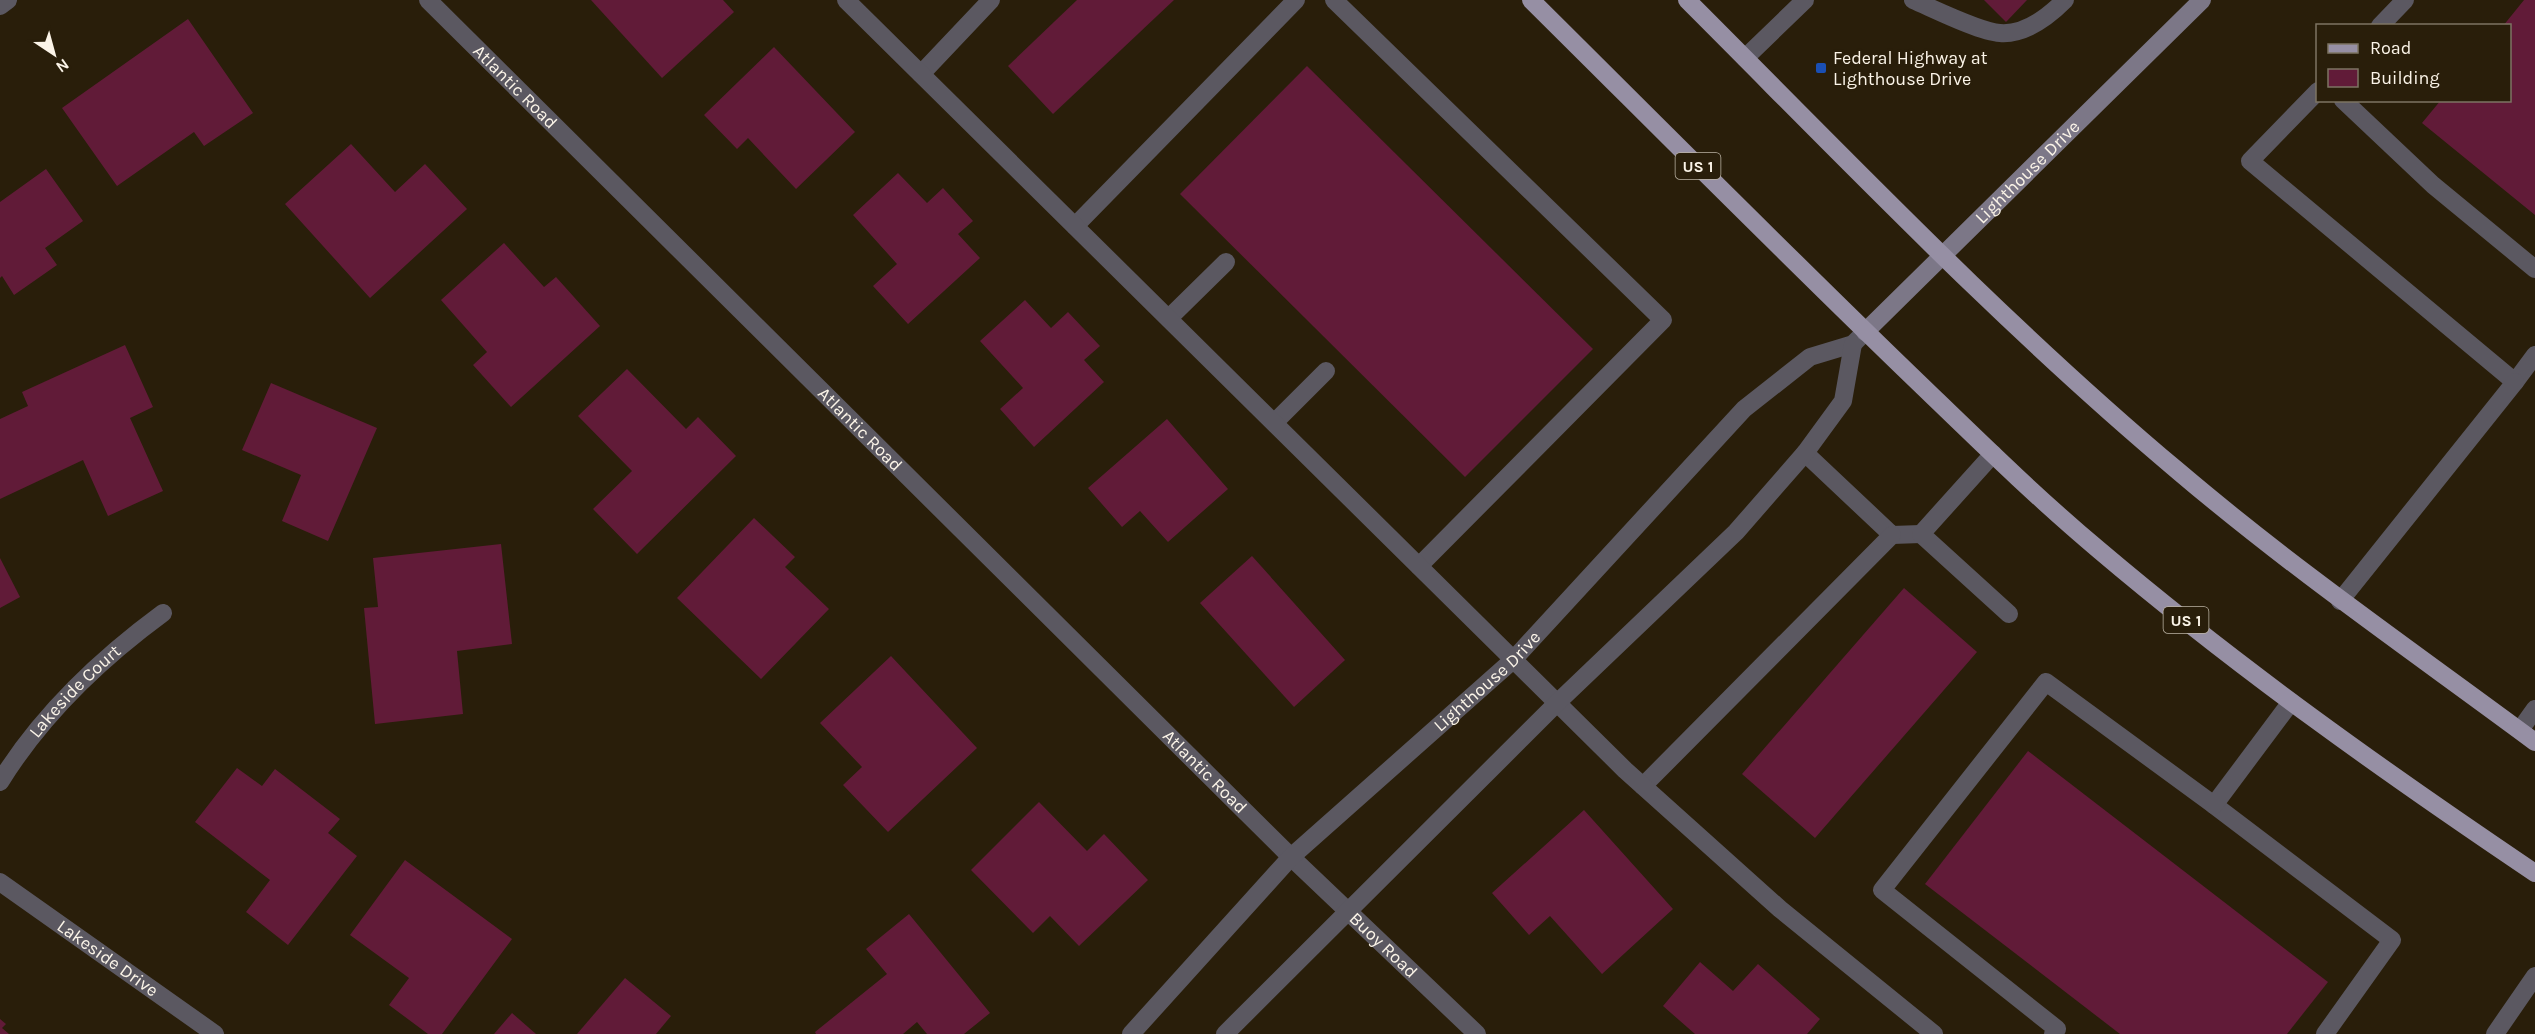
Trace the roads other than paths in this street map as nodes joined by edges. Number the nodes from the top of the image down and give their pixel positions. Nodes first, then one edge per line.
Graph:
1 (8, 0) edge
2 (428, 0) edge
3 (846, 0) edge
4 (991, 0) edge
5 (1296, 0) edge
6 (1531, 0) edge
7 (1687, 0) edge
8 (1805, 0) edge
9 (1913, 0) edge
10 (2065, 0) edge
11 (2202, 0) edge
12 (2404, 0) edge
13 (1340, 2) edge
14 (0, 6) edge
15 (2382, 24) edge
16 (1745, 58) junction
17 (921, 74) junction
18 (2316, 93) edge
19 (2345, 102) edge
20 (1075, 226) junction
21 (1942, 255) junction
22 (1226, 262) dead end
23 (2535, 269) edge
24 (1169, 318) junction
25 (1859, 338) junction
26 (2535, 355) edge
27 (1326, 371) dead end
28 (2515, 382) junction
29 (1275, 422) junction
30 (1805, 453) junction
31 (1993, 454) junction
32 (1921, 534) junction
33 (1892, 535) junction
34 (1419, 566) junction
35 (2340, 601) junction
36 (163, 613) dead end
37 (2009, 614) dead end
38 (1513, 660) junction
39 (2291, 702) junction
40 (1557, 703) junction
41 (2535, 709) edge
42 (2520, 730) junction
43 (2535, 742) edge
44 (0, 782) edge
45 (1643, 786) junction
46 (2214, 806) junction
47 (1291, 857) junction
48 (2535, 873) edge
49 (0, 882) edge
50 (1348, 911) junction
51 (2535, 976) edge
52 (2058, 1032) edge
53 (215, 1034) edge
54 (1131, 1034) edge
55 (1225, 1034) edge
56 (1477, 1034) edge
57 (1934, 1034) edge
58 (2325, 1034) edge
59 (2495, 1034) edge

1 - 14 street
2 - 47 street, Atlantic Road
3 - 17 street
4 - 17 street
5 - 20 street
6 - 25 main road, US 1
7 - 16 main road
8 - 16 street
9 - 10 street
11 - 21 street, Lighthouse Drive
12 - 15 street
13 - 34 street
16 - 21 main road
17 - 20 street
18 - 28 street
19 - 23 street
20 - 24 street
21 - 25 street, Lighthouse Drive
21 - 35 main road
22 - 24 street
24 - 29 street
25 - 30 street
25 - 31 main road, US 1
25 - 38 street, Lighthouse Drive
26 - 28 street
27 - 29 street
28 - 35 street
29 - 34 street
30 - 33 street
30 - 40 street
31 - 32 street
31 - 39 main road, US 1
32 - 33 street
32 - 37 street
33 - 45 street
34 - 38 street
35 - 42 main road
36 - 44 street, Lakeside Court
38 - 40 street
38 - 47 street, Lighthouse Drive
39 - 46 street
39 - 48 main road, US 1
40 - 45 street
40 - 50 street
41 - 42 street
42 - 43 main road
45 - 57 street
46 - 52 street
46 - 58 street
47 - 50 street, Buoy Road
47 - 54 street, Lighthouse Drive
49 - 53 street, Lakeside Drive
50 - 55 street
50 - 56 street, Buoy Road
51 - 59 street

